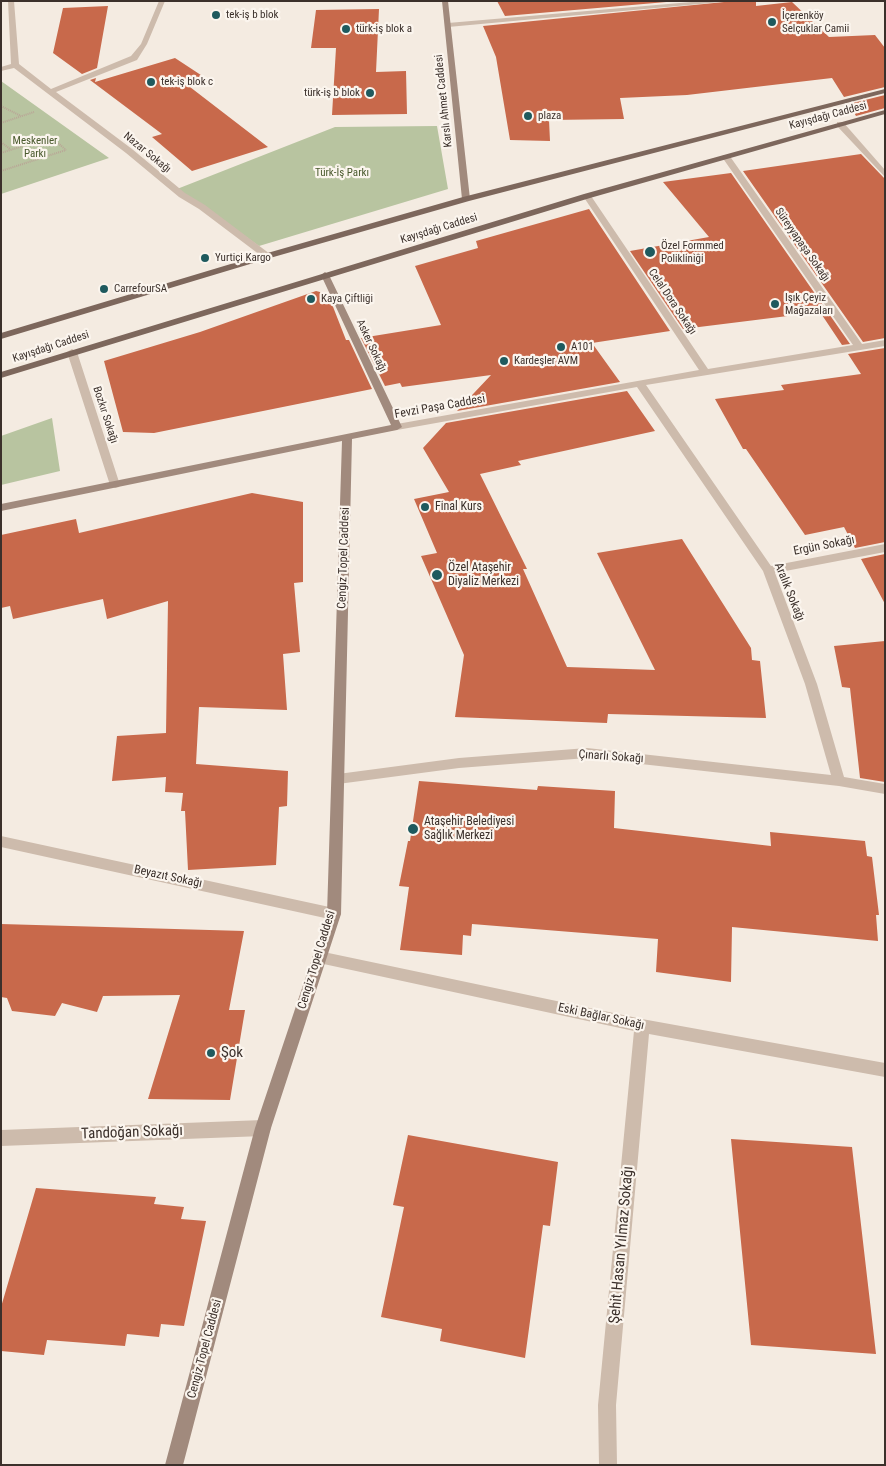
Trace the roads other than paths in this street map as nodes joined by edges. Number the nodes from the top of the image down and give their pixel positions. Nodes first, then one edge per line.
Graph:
1 (11, 1) edge
2 (162, 1) edge
3 (445, 1) edge
4 (729, 1) edge
5 (692, 3) edge
6 (448, 25) junction
7 (15, 65) junction
8 (1, 69) edge
9 (885, 91) edge
10 (50, 92) junction
11 (885, 112) edge
12 (840, 124) junction
13 (726, 157) junction
14 (885, 175) edge
15 (587, 196) junction
16 (466, 199) junction
17 (267, 256) junction
18 (325, 275) junction
19 (1, 336) edge
20 (885, 343) edge
21 (859, 347) junction
22 (72, 352) junction
23 (706, 372) junction
24 (1, 375) edge
25 (640, 384) junction
26 (397, 427) junction
27 (347, 438) junction
28 (115, 485) junction
29 (1, 508) edge
30 (885, 548) edge
31 (768, 570) junction
32 (338, 778) junction
33 (839, 781) junction
34 (885, 789) edge
35 (1, 841) edge
36 (334, 914) junction
37 (320, 958) junction
38 (642, 1026) junction
39 (885, 1070) edge
40 (263, 1128) junction
41 (1, 1138) edge
42 (174, 1465) edge
43 (608, 1465) edge

1 - 7 street
2 - 10 street
3 - 6 street, Karslı Ahmet Caddesi
4 - 5 street
5 - 6 street
6 - 16 street, Karslı Ahmet Caddesi
7 - 8 street
7 - 10 street, Nazar Sokağı
9 - 16 main road, Kayışdağı Caddesi
10 - 17 street, Nazar Sokağı
11 - 12 main road, Kayışdağı Caddesi
12 - 13 main road, Kayışdağı Caddesi
12 - 14 street
13 - 15 main road, Kayışdağı Caddesi
13 - 21 street, Süreyyapaşa Sokağı
15 - 18 main road, Kayışdağı Caddesi
15 - 23 street, Celal Dora Sokağı
16 - 17 main road, Kayışdağı Caddesi
17 - 19 main road, Kayışdağı Caddesi
18 - 22 main road, Kayışdağı Caddesi
18 - 26 street, Asker Sokağı
20 - 21 street, Fevzi Paşa Caddesi
21 - 23 street, Fevzi Paşa Caddesi
22 - 24 main road, Kayışdağı Caddesi
22 - 28 street, Bozkır Sokağı
23 - 25 street, Fevzi Paşa Caddesi
25 - 26 street, Fevzi Paşa Caddesi
25 - 31 street, Aralık Sokağı
26 - 27 street, Fevzi Paşa Caddesi
27 - 28 street, Fevzi Paşa Caddesi
27 - 32 street, Cengiz Topel Caddesi
28 - 29 street, Fevzi Paşa Caddesi
30 - 31 street, Ergün Sokağı
31 - 33 street, Aralık Sokağı
32 - 33 street, Çınarlı Sokağı
32 - 36 street, Cengiz Topel Caddesi
33 - 34 street, Çınarlı Sokağı
35 - 36 street, Beyazıt Sokağı
36 - 37 street, Cengiz Topel Caddesi
37 - 38 street, Eski Bağlar Sokağı
37 - 40 street, Cengiz Topel Caddesi
38 - 39 street, Eski Bağlar Sokağı
38 - 43 street, Şehit Hasan Yılmaz Sokağı
40 - 41 street, Tandoğan Sokağı
40 - 42 street, Cengiz Topel Caddesi

